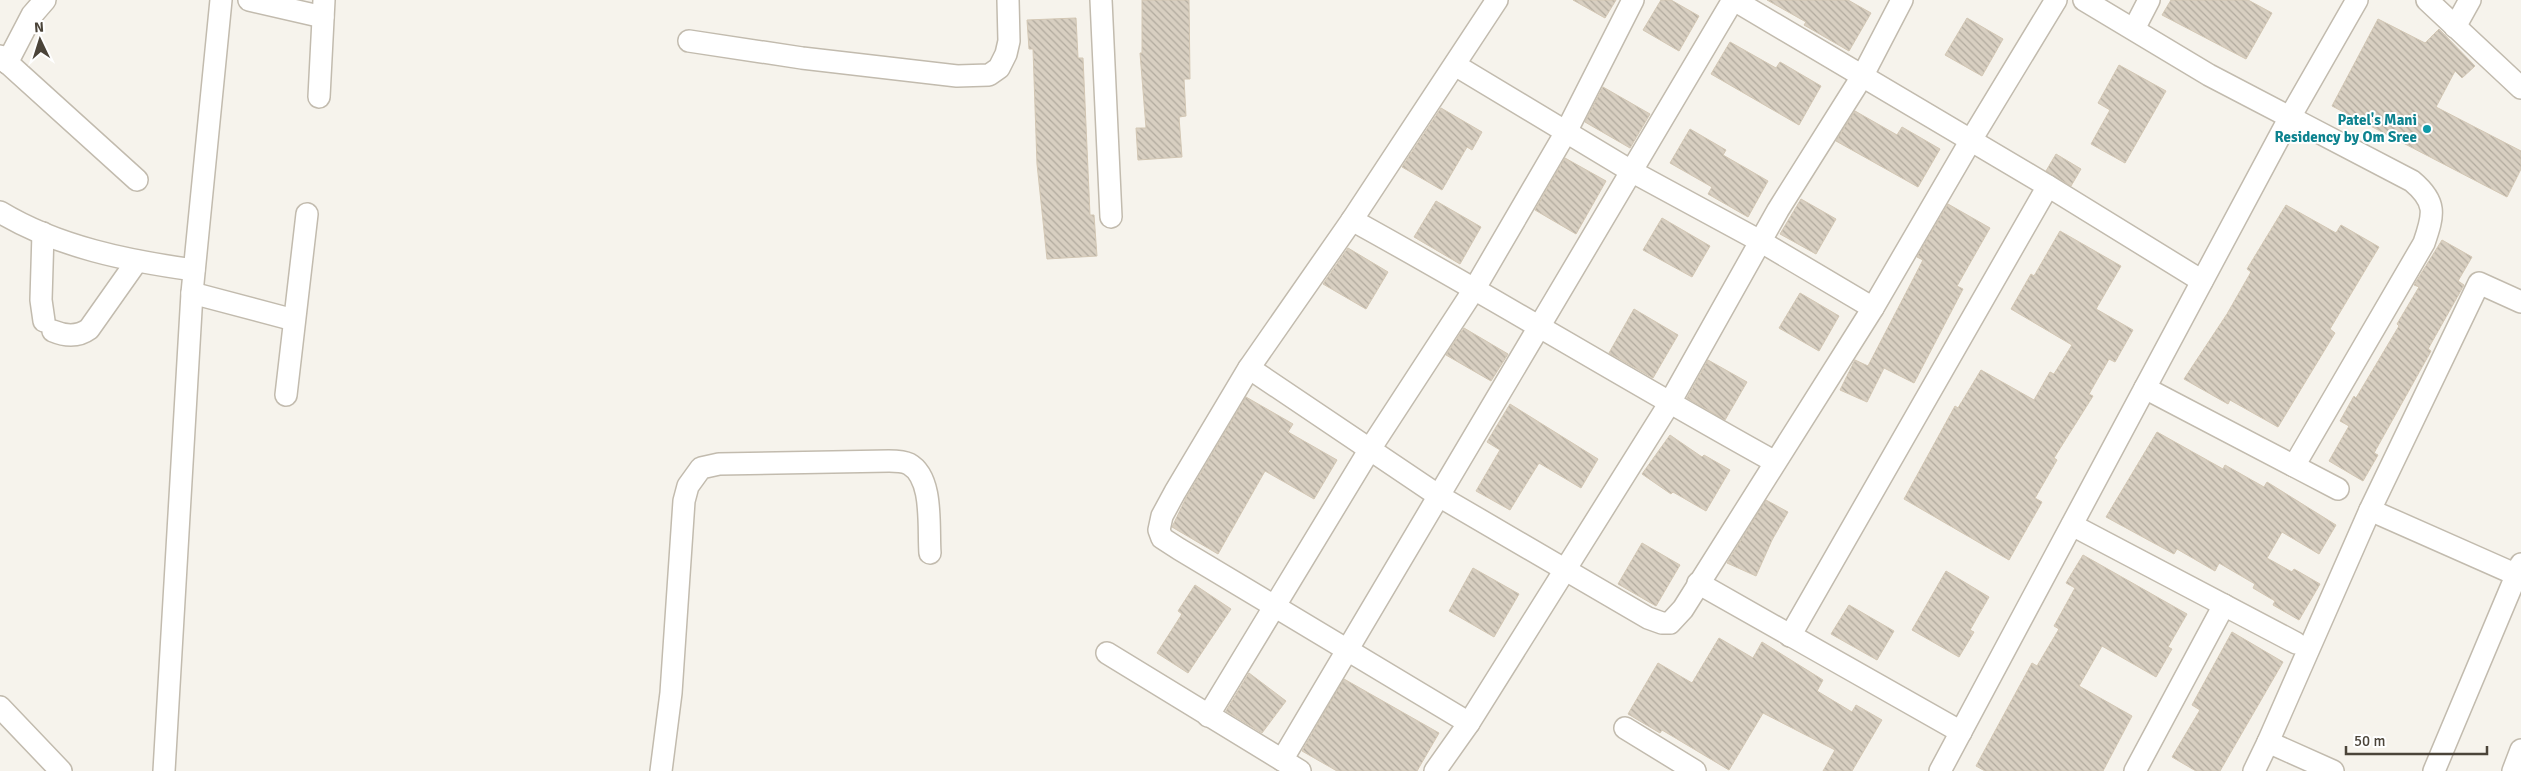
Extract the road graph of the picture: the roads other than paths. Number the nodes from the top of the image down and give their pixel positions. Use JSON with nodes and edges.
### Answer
{"nodes":[{"id":1,"x":45,"y":0,"type":"edge"},
{"id":2,"x":221,"y":0,"type":"edge"},
{"id":3,"x":249,"y":0,"type":"edge"},
{"id":4,"x":1008,"y":0,"type":"edge"},
{"id":5,"x":1101,"y":0,"type":"edge"},
{"id":6,"x":1497,"y":0,"type":"edge"},
{"id":7,"x":1633,"y":0,"type":"edge"},
{"id":8,"x":1733,"y":0,"type":"edge"},
{"id":9,"x":1902,"y":0,"type":"edge"},
{"id":10,"x":2056,"y":0,"type":"edge"},
{"id":11,"x":2084,"y":0,"type":"edge"},
{"id":12,"x":2150,"y":0,"type":"edge"},
{"id":13,"x":2357,"y":0,"type":"edge"},
{"id":14,"x":2427,"y":0,"type":"edge"},
{"id":15,"x":2470,"y":0,"type":"edge"},
{"id":16,"x":324,"y":9,"type":"edge"},
{"id":17,"x":2455,"y":27,"type":"junction"},
{"id":18,"x":2134,"y":29,"type":"junction"},
{"id":19,"x":689,"y":41,"type":"dead end"},
{"id":20,"x":4,"y":59,"type":"edge"},
{"id":21,"x":1455,"y":65,"type":"junction"},
{"id":22,"x":1862,"y":75,"type":"junction"},
{"id":23,"x":2521,"y":88,"type":"edge"},
{"id":24,"x":319,"y":97,"type":"dead end"},
{"id":25,"x":2290,"y":117,"type":"junction"},
{"id":26,"x":1566,"y":132,"type":"junction"},
{"id":27,"x":1971,"y":140,"type":"junction"},
{"id":28,"x":1631,"y":171,"type":"junction"},
{"id":29,"x":137,"y":180,"type":"dead end"},
{"id":30,"x":2048,"y":186,"type":"junction"},
{"id":31,"x":0,"y":212,"type":"edge"},
{"id":32,"x":307,"y":214,"type":"dead end"},
{"id":33,"x":1111,"y":217,"type":"dead end"},
{"id":34,"x":1352,"y":220,"type":"junction"},
{"id":35,"x":43,"y":233,"type":"junction"},
{"id":36,"x":1760,"y":241,"type":"junction"},
{"id":37,"x":137,"y":261,"type":"junction"},
{"id":38,"x":194,"y":270,"type":"junction"},
{"id":39,"x":2202,"y":282,"type":"junction"},
{"id":40,"x":1475,"y":288,"type":"junction"},
{"id":41,"x":192,"y":293,"type":"junction"},
{"id":42,"x":2521,"y":302,"type":"edge"},
{"id":43,"x":1874,"y":308,"type":"junction"},
{"id":44,"x":294,"y":320,"type":"junction"},
{"id":45,"x":1538,"y":327,"type":"junction"},
{"id":46,"x":1249,"y":368,"type":"junction"},
{"id":47,"x":2146,"y":388,"type":"junction"},
{"id":48,"x":286,"y":395,"type":"dead end"},
{"id":49,"x":1669,"y":404,"type":"junction"},
{"id":50,"x":1370,"y":450,"type":"junction"},
{"id":51,"x":1775,"y":462,"type":"junction"},
{"id":52,"x":2294,"y":466,"type":"junction"},
{"id":53,"x":2338,"y":489,"type":"dead end"},
{"id":54,"x":1439,"y":496,"type":"junction"},
{"id":55,"x":2370,"y":510,"type":"junction"},
{"id":56,"x":2072,"y":526,"type":"junction"},
{"id":57,"x":930,"y":553,"type":"dead end"},
{"id":58,"x":1565,"y":568,"type":"junction"},
{"id":59,"x":2519,"y":570,"type":"edge"},
{"id":60,"x":1698,"y":582,"type":"junction"},
{"id":61,"x":2224,"y":606,"type":"junction"},
{"id":62,"x":1273,"y":608,"type":"junction"},
{"id":63,"x":1790,"y":636,"type":"junction"},
{"id":64,"x":2296,"y":643,"type":"dead end"},
{"id":65,"x":1348,"y":649,"type":"junction"},
{"id":66,"x":1107,"y":653,"type":"dead end"},
{"id":67,"x":0,"y":707,"type":"edge"},
{"id":68,"x":1208,"y":716,"type":"junction"},
{"id":69,"x":1469,"y":723,"type":"junction"},
{"id":70,"x":1625,"y":728,"type":"dead end"},
{"id":71,"x":1961,"y":732,"type":"junction"},
{"id":72,"x":2268,"y":742,"type":"junction"},
{"id":73,"x":2521,"y":750,"type":"edge"},
{"id":74,"x":1282,"y":760,"type":"junction"},
{"id":75,"x":61,"y":771,"type":"edge"},
{"id":76,"x":164,"y":771,"type":"edge"},
{"id":77,"x":661,"y":771,"type":"edge"},
{"id":78,"x":1300,"y":771,"type":"edge"},
{"id":79,"x":1435,"y":771,"type":"edge"},
{"id":80,"x":1695,"y":771,"type":"edge"},
{"id":81,"x":1940,"y":771,"type":"edge"},
{"id":82,"x":2136,"y":771,"type":"edge"},
{"id":83,"x":2254,"y":771,"type":"edge"},
{"id":84,"x":2333,"y":771,"type":"edge"},
{"id":85,"x":2434,"y":771,"type":"edge"},
{"id":86,"x":2514,"y":771,"type":"edge"}],
"edges":[{"from":1,"to":20,"type":"street"},
{"from":2,"to":38,"type":"street"},
{"from":3,"to":16,"type":"street"},
{"from":4,"to":19,"type":"street"},
{"from":5,"to":33,"type":"street"},
{"from":6,"to":21,"type":"street"},
{"from":7,"to":26,"type":"street"},
{"from":8,"to":22,"type":"street"},
{"from":8,"to":28,"type":"street"},
{"from":9,"to":22,"type":"street"},
{"from":10,"to":27,"type":"street"},
{"from":11,"to":18,"type":"street"},
{"from":12,"to":18,"type":"street"},
{"from":13,"to":25,"type":"street"},
{"from":14,"to":17,"type":"street"},
{"from":15,"to":17,"type":"street"},
{"from":16,"to":24,"type":"street"},
{"from":17,"to":23,"type":"street"},
{"from":18,"to":25,"type":"street"},
{"from":20,"to":29,"type":"street"},
{"from":21,"to":26,"type":"street"},
{"from":21,"to":34,"type":"street"},
{"from":22,"to":27,"type":"street"},
{"from":22,"to":36,"type":"street"},
{"from":25,"to":39,"type":"street"},
{"from":25,"to":52,"type":"street"},
{"from":26,"to":28,"type":"street"},
{"from":26,"to":40,"type":"street"},
{"from":27,"to":30,"type":"street"},
{"from":27,"to":43,"type":"street"},
{"from":28,"to":36,"type":"street"},
{"from":28,"to":45,"type":"street"},
{"from":30,"to":39,"type":"street"},
{"from":30,"to":63,"type":"street"},
{"from":31,"to":35,"type":"street"},
{"from":32,"to":44,"type":"street"},
{"from":34,"to":40,"type":"street"},
{"from":34,"to":46,"type":"street"},
{"from":35,"to":37,"type":"street"},
{"from":35,"to":37,"type":"street"},
{"from":36,"to":43,"type":"street"},
{"from":36,"to":49,"type":"street"},
{"from":37,"to":38,"type":"street"},
{"from":38,"to":41,"type":"street"},
{"from":39,"to":47,"type":"street"},
{"from":40,"to":45,"type":"street"},
{"from":40,"to":50,"type":"street"},
{"from":41,"to":44,"type":"street"},
{"from":41,"to":76,"type":"street"},
{"from":42,"to":55,"type":"street"},
{"from":43,"to":51,"type":"street"},
{"from":44,"to":48,"type":"street"},
{"from":45,"to":49,"type":"street"},
{"from":45,"to":54,"type":"street"},
{"from":46,"to":50,"type":"street"},
{"from":46,"to":62,"type":"street"},
{"from":47,"to":52,"type":"street"},
{"from":47,"to":56,"type":"street"},
{"from":49,"to":51,"type":"street"},
{"from":49,"to":58,"type":"street"},
{"from":50,"to":54,"type":"street"},
{"from":50,"to":62,"type":"street"},
{"from":51,"to":60,"type":"street"},
{"from":52,"to":53,"type":"street"},
{"from":54,"to":58,"type":"street"},
{"from":54,"to":65,"type":"street"},
{"from":55,"to":59,"type":"street"},
{"from":55,"to":72,"type":"street"},
{"from":56,"to":61,"type":"street"},
{"from":56,"to":71,"type":"street"},
{"from":57,"to":77,"type":"street"},
{"from":58,"to":60,"type":"street"},
{"from":58,"to":69,"type":"street"},
{"from":59,"to":85,"type":"street"},
{"from":60,"to":63,"type":"street"},
{"from":61,"to":64,"type":"street"},
{"from":61,"to":82,"type":"street"},
{"from":62,"to":65,"type":"street"},
{"from":62,"to":68,"type":"street"},
{"from":63,"to":71,"type":"street"},
{"from":65,"to":69,"type":"street"},
{"from":65,"to":74,"type":"street"},
{"from":66,"to":68,"type":"street"},
{"from":67,"to":75,"type":"street"},
{"from":68,"to":74,"type":"street"},
{"from":69,"to":79,"type":"street"},
{"from":70,"to":80,"type":"street"},
{"from":71,"to":81,"type":"street"},
{"from":72,"to":83,"type":"street"},
{"from":72,"to":84,"type":"street"},
{"from":73,"to":86,"type":"street"},
{"from":74,"to":78,"type":"street"}]}
